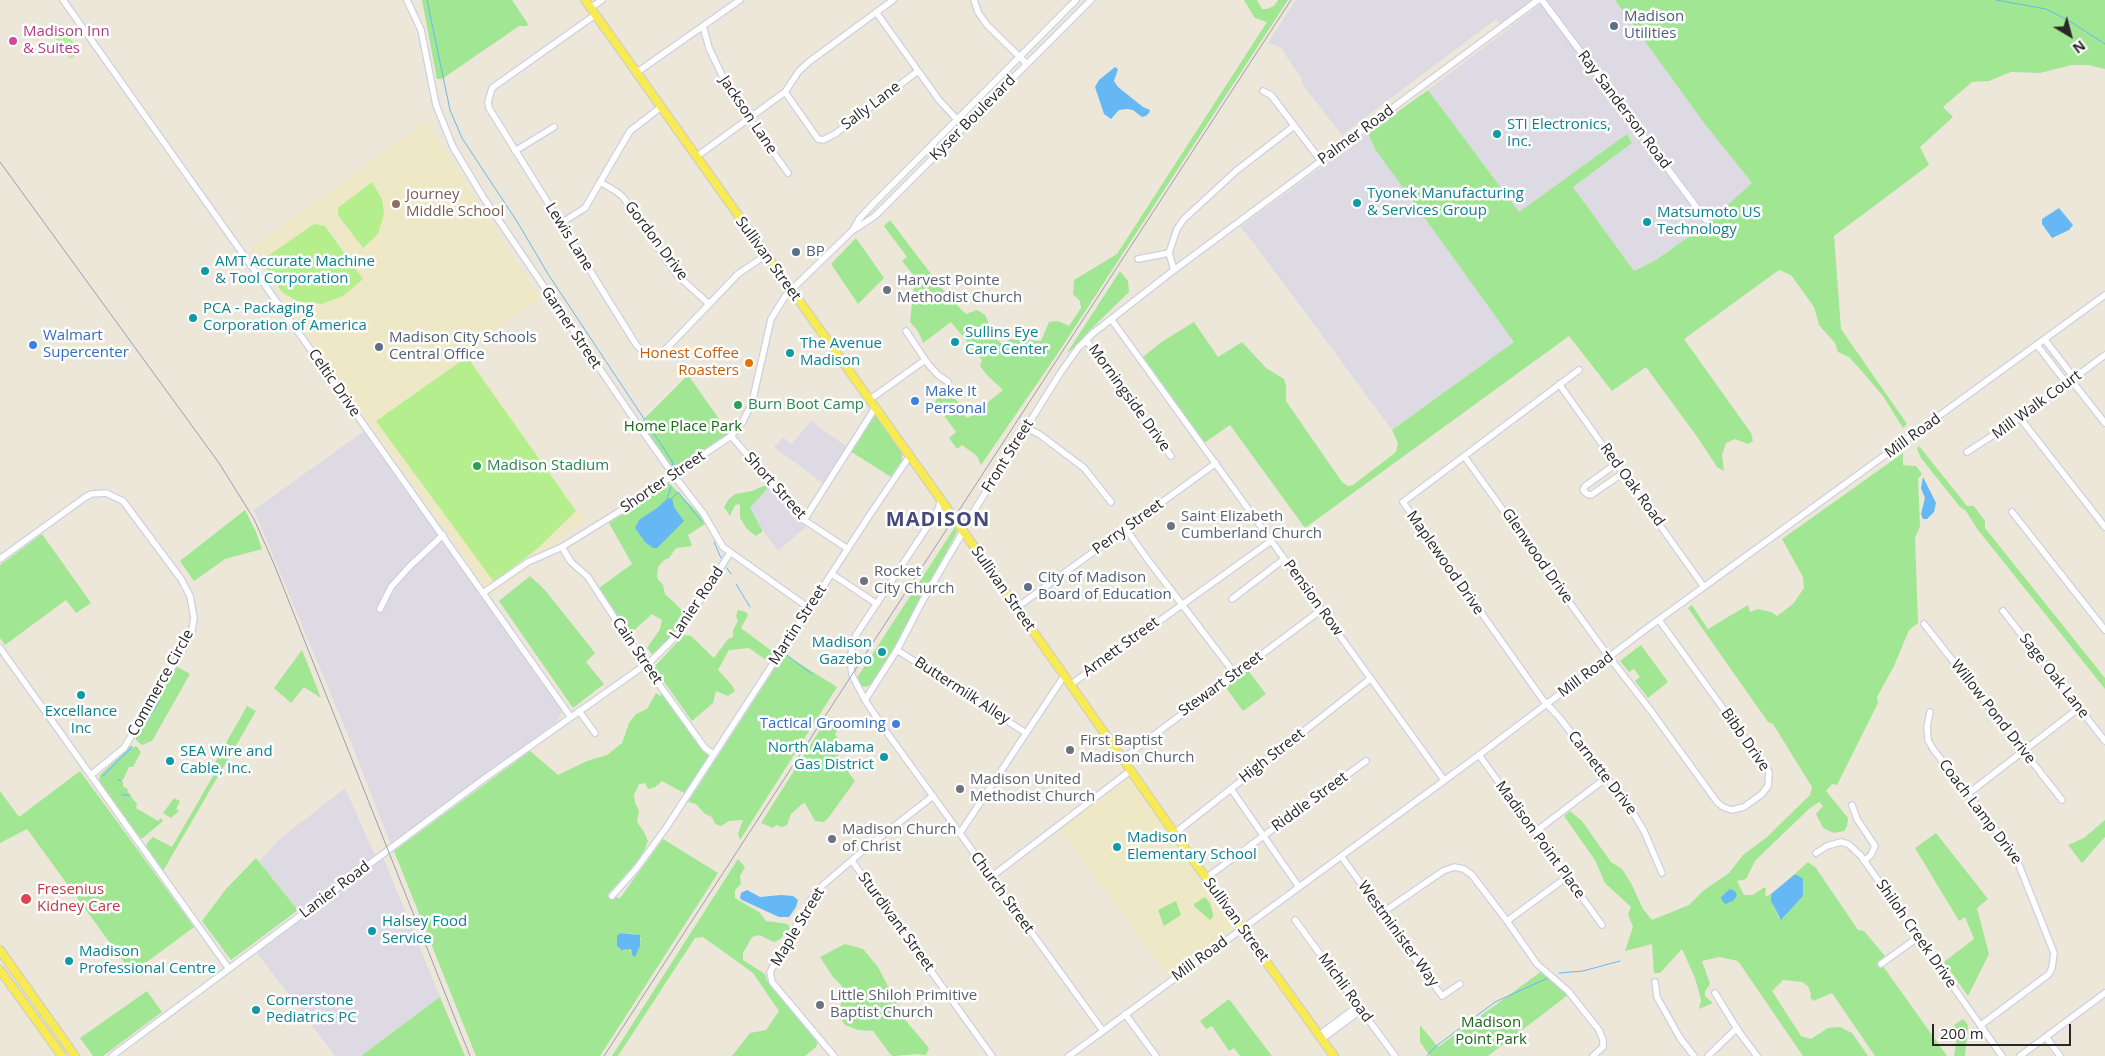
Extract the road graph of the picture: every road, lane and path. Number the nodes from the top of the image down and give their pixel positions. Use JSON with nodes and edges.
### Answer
{"nodes":[{"id":1,"x":64,"y":0,"type":"edge"},
{"id":2,"x":407,"y":0,"type":"edge"},
{"id":3,"x":584,"y":0,"type":"edge"},
{"id":4,"x":602,"y":0,"type":"edge"},
{"id":5,"x":740,"y":0,"type":"edge"},
{"id":6,"x":893,"y":0,"type":"edge"},
{"id":7,"x":974,"y":0,"type":"edge"},
{"id":8,"x":1076,"y":0,"type":"edge"},
{"id":9,"x":1091,"y":0,"type":"edge"},
{"id":10,"x":1538,"y":0,"type":"edge"},
{"id":11,"x":1542,"y":0,"type":"edge"},
{"id":12,"x":593,"y":12,"type":"junction"},
{"id":13,"x":876,"y":12,"type":"junction"},
{"id":14,"x":703,"y":26,"type":"junction"},
{"id":15,"x":1019,"y":57,"type":"junction"},
{"id":16,"x":1027,"y":64,"type":"junction"},
{"id":17,"x":918,"y":71,"type":"junction"},
{"id":18,"x":636,"y":73,"type":"junction"},
{"id":19,"x":994,"y":82,"type":"junction"},
{"id":20,"x":1002,"y":89,"type":"junction"},
{"id":21,"x":1263,"y":91,"type":"dead end"},
{"id":22,"x":785,"y":92,"type":"junction"},
{"id":23,"x":661,"y":107,"type":"junction"},
{"id":24,"x":750,"y":118,"type":"junction"},
{"id":25,"x":956,"y":119,"type":"junction"},
{"id":26,"x":1294,"y":126,"type":"junction"},
{"id":27,"x":554,"y":127,"type":"dead end"},
{"id":28,"x":964,"y":127,"type":"junction"},
{"id":29,"x":515,"y":151,"type":"junction"},
{"id":30,"x":696,"y":157,"type":"junction"},
{"id":31,"x":1321,"y":161,"type":"junction"},
{"id":32,"x":788,"y":173,"type":"dead end"},
{"id":33,"x":600,"y":182,"type":"junction"},
{"id":34,"x":878,"y":198,"type":"junction"},
{"id":35,"x":886,"y":206,"type":"junction"},
{"id":36,"x":1706,"y":220,"type":"dead end"},
{"id":37,"x":561,"y":223,"type":"junction"},
{"id":38,"x":852,"y":231,"type":"junction"},
{"id":39,"x":1170,"y":252,"type":"junction"},
{"id":40,"x":766,"y":255,"type":"junction"},
{"id":41,"x":1138,"y":259,"type":"dead end"},
{"id":42,"x":1174,"y":270,"type":"junction"},
{"id":43,"x":791,"y":290,"type":"junction"},
{"id":44,"x":2105,"y":295,"type":"edge"},
{"id":45,"x":709,"y":304,"type":"junction"},
{"id":46,"x":1112,"y":319,"type":"junction"},
{"id":47,"x":906,"y":331,"type":"dead end"},
{"id":48,"x":1086,"y":340,"type":"junction"},
{"id":49,"x":2045,"y":340,"type":"junction"},
{"id":50,"x":2037,"y":345,"type":"junction"},
{"id":51,"x":2105,"y":356,"type":"edge"},
{"id":52,"x":925,"y":360,"type":"junction"},
{"id":53,"x":1578,"y":370,"type":"dead end"},
{"id":54,"x":2071,"y":380,"type":"junction"},
{"id":55,"x":948,"y":382,"type":"dead end"},
{"id":56,"x":1559,"y":384,"type":"junction"},
{"id":57,"x":869,"y":400,"type":"junction"},
{"id":58,"x":875,"y":408,"type":"junction"},
{"id":59,"x":2020,"y":418,"type":"junction"},
{"id":60,"x":2105,"y":423,"type":"edge"},
{"id":61,"x":1026,"y":428,"type":"junction"},
{"id":62,"x":731,"y":436,"type":"junction"},
{"id":63,"x":1967,"y":452,"type":"dead end"},
{"id":64,"x":1171,"y":456,"type":"dead end"},
{"id":65,"x":1464,"y":456,"type":"junction"},
{"id":66,"x":910,"y":457,"type":"junction"},
{"id":67,"x":1216,"y":463,"type":"junction"},
{"id":68,"x":1616,"y":464,"type":"junction"},
{"id":69,"x":1623,"y":473,"type":"junction"},
{"id":70,"x":674,"y":476,"type":"junction"},
{"id":71,"x":940,"y":500,"type":"junction"},
{"id":72,"x":1111,"y":502,"type":"dead end"},
{"id":73,"x":2012,"y":512,"type":"dead end"},
{"id":74,"x":950,"y":514,"type":"junction"},
{"id":75,"x":933,"y":518,"type":"junction"},
{"id":76,"x":804,"y":520,"type":"junction"},
{"id":77,"x":2105,"y":526,"type":"edge"},
{"id":78,"x":1126,"y":528,"type":"junction"},
{"id":79,"x":962,"y":530,"type":"junction"},
{"id":80,"x":443,"y":535,"type":"junction"},
{"id":81,"x":1272,"y":541,"type":"junction"},
{"id":82,"x":562,"y":547,"type":"junction"},
{"id":83,"x":848,"y":548,"type":"junction"},
{"id":84,"x":730,"y":553,"type":"junction"},
{"id":85,"x":0,"y":559,"type":"edge"},
{"id":86,"x":1284,"y":559,"type":"junction"},
{"id":87,"x":832,"y":574,"type":"junction"},
{"id":88,"x":1704,"y":587,"type":"junction"},
{"id":89,"x":483,"y":593,"type":"junction"},
{"id":90,"x":1232,"y":599,"type":"dead end"},
{"id":91,"x":877,"y":604,"type":"junction"},
{"id":92,"x":1182,"y":604,"type":"junction"},
{"id":93,"x":809,"y":608,"type":"junction"},
{"id":94,"x":1016,"y":608,"type":"junction"},
{"id":95,"x":380,"y":610,"type":"dead end"},
{"id":96,"x":1321,"y":610,"type":"junction"},
{"id":97,"x":2002,"y":611,"type":"dead end"},
{"id":98,"x":1659,"y":620,"type":"junction"},
{"id":99,"x":1924,"y":624,"type":"dead end"},
{"id":100,"x":2105,"y":630,"type":"edge"},
{"id":101,"x":0,"y":648,"type":"edge"},
{"id":102,"x":897,"y":650,"type":"junction"},
{"id":103,"x":1609,"y":657,"type":"junction"},
{"id":104,"x":646,"y":665,"type":"junction"},
{"id":105,"x":1234,"y":674,"type":"junction"},
{"id":106,"x":1064,"y":676,"type":"junction"},
{"id":107,"x":1370,"y":679,"type":"junction"},
{"id":108,"x":1070,"y":685,"type":"junction"},
{"id":109,"x":865,"y":700,"type":"junction"},
{"id":110,"x":1547,"y":704,"type":"junction"},
{"id":111,"x":2079,"y":708,"type":"junction"},
{"id":112,"x":579,"y":711,"type":"junction"},
{"id":113,"x":1930,"y":712,"type":"dead end"},
{"id":114,"x":570,"y":716,"type":"junction"},
{"id":115,"x":595,"y":732,"type":"dead end"},
{"id":116,"x":1026,"y":733,"type":"junction"},
{"id":117,"x":2105,"y":742,"type":"edge"},
{"id":118,"x":2023,"y":750,"type":"junction"},
{"id":119,"x":713,"y":754,"type":"junction"},
{"id":120,"x":1479,"y":755,"type":"junction"},
{"id":121,"x":1122,"y":759,"type":"junction"},
{"id":122,"x":1366,"y":761,"type":"dead end"},
{"id":123,"x":1130,"y":771,"type":"junction"},
{"id":124,"x":91,"y":775,"type":"junction"},
{"id":125,"x":1606,"y":778,"type":"junction"},
{"id":126,"x":1444,"y":780,"type":"junction"},
{"id":127,"x":1231,"y":789,"type":"junction"},
{"id":128,"x":1969,"y":794,"type":"junction"},
{"id":129,"x":933,"y":796,"type":"junction"},
{"id":130,"x":2062,"y":800,"type":"dead end"},
{"id":131,"x":1852,"y":805,"type":"dead end"},
{"id":132,"x":1535,"y":832,"type":"junction"},
{"id":133,"x":960,"y":833,"type":"junction"},
{"id":134,"x":1175,"y":833,"type":"junction"},
{"id":135,"x":1264,"y":836,"type":"junction"},
{"id":136,"x":1816,"y":853,"type":"dead end"},
{"id":137,"x":1341,"y":856,"type":"junction"},
{"id":138,"x":852,"y":861,"type":"junction"},
{"id":139,"x":1864,"y":861,"type":"junction"},
{"id":140,"x":1662,"y":873,"type":"dead end"},
{"id":141,"x":991,"y":877,"type":"junction"},
{"id":142,"x":1567,"y":877,"type":"junction"},
{"id":143,"x":1206,"y":878,"type":"junction"},
{"id":144,"x":1299,"y":887,"type":"junction"},
{"id":145,"x":612,"y":896,"type":"dead end"},
{"id":146,"x":1382,"y":913,"type":"junction"},
{"id":147,"x":1296,"y":920,"type":"dead end"},
{"id":148,"x":1507,"y":921,"type":"junction"},
{"id":149,"x":1602,"y":925,"type":"dead end"},
{"id":150,"x":1242,"y":928,"type":"junction"},
{"id":151,"x":1918,"y":938,"type":"junction"},
{"id":152,"x":0,"y":950,"type":"edge"},
{"id":153,"x":1881,"y":964,"type":"dead end"},
{"id":154,"x":229,"y":968,"type":"junction"},
{"id":155,"x":0,"y":970,"type":"edge"},
{"id":156,"x":1655,"y":982,"type":"dead end"},
{"id":157,"x":1460,"y":984,"type":"dead end"},
{"id":158,"x":1715,"y":993,"type":"dead end"},
{"id":159,"x":2105,"y":993,"type":"edge"},
{"id":160,"x":1359,"y":1008,"type":"junction"},
{"id":161,"x":1124,"y":1014,"type":"junction"},
{"id":162,"x":1980,"y":1025,"type":"junction"},
{"id":163,"x":1737,"y":1028,"type":"junction"},
{"id":164,"x":1103,"y":1030,"type":"junction"},
{"id":165,"x":1321,"y":1037,"type":"junction"},
{"id":166,"x":2046,"y":1037,"type":"junction"},
{"id":167,"x":62,"y":1056,"type":"edge"},
{"id":168,"x":75,"y":1056,"type":"edge"},
{"id":169,"x":112,"y":1056,"type":"edge"},
{"id":170,"x":834,"y":1056,"type":"edge"},
{"id":171,"x":992,"y":1056,"type":"edge"},
{"id":172,"x":1069,"y":1056,"type":"edge"},
{"id":173,"x":1156,"y":1056,"type":"edge"},
{"id":174,"x":1334,"y":1056,"type":"edge"},
{"id":175,"x":1395,"y":1056,"type":"edge"},
{"id":176,"x":1593,"y":1056,"type":"edge"},
{"id":177,"x":1694,"y":1056,"type":"edge"},
{"id":178,"x":1708,"y":1056,"type":"edge"},
{"id":179,"x":1757,"y":1056,"type":"edge"},
{"id":180,"x":2002,"y":1056,"type":"edge"},
{"id":181,"x":2020,"y":1056,"type":"edge"},
{"id":182,"x":2060,"y":1056,"type":"edge"}],
"edges":[{"from":1,"to":80,"type":"street","name":"Celtic Drive"},
{"from":2,"to":70,"type":"street","name":"Garner Street"},
{"from":3,"to":12,"type":"main road","name":"Sullivan Street"},
{"from":4,"to":12,"type":"street","name":"Lewis Lane"},
{"from":5,"to":14,"type":"street"},
{"from":6,"to":13,"type":"street"},
{"from":7,"to":15,"type":"street"},
{"from":8,"to":15,"type":"street","name":"Kyser Boulevard"},
{"from":9,"to":16,"type":"street","name":"Kyser Boulevard"},
{"from":10,"to":31,"type":"street","name":"Palmer Road"},
{"from":11,"to":36,"type":"street","name":"Ray Sanderson Road"},
{"from":12,"to":18,"type":"main road","name":"Sullivan Street"},
{"from":12,"to":29,"type":"street","name":"Lewis Lane"},
{"from":13,"to":17,"type":"street"},
{"from":13,"to":22,"type":"street"},
{"from":14,"to":18,"type":"street"},
{"from":14,"to":24,"type":"street","name":"Jackson Lane"},
{"from":15,"to":16,"type":"street"},
{"from":15,"to":19,"type":"street","name":"Kyser Boulevard"},
{"from":16,"to":20,"type":"street","name":"Kyser Boulevard"},
{"from":17,"to":22,"type":"street","name":"Sally Lane"},
{"from":17,"to":25,"type":"street"},
{"from":18,"to":23,"type":"main road","name":"Sullivan Street"},
{"from":19,"to":20,"type":"street"},
{"from":19,"to":25,"type":"street","name":"Kyser Boulevard"},
{"from":20,"to":28,"type":"street","name":"Kyser Boulevard"},
{"from":21,"to":26,"type":"street"},
{"from":22,"to":24,"type":"street"},
{"from":23,"to":30,"type":"main road","name":"Sullivan Street"},
{"from":23,"to":33,"type":"street"},
{"from":24,"to":30,"type":"street"},
{"from":24,"to":32,"type":"street","name":"Jackson Lane"},
{"from":25,"to":28,"type":"street"},
{"from":25,"to":34,"type":"street","name":"Kyser Boulevard"},
{"from":26,"to":31,"type":"street"},
{"from":26,"to":39,"type":"street"},
{"from":27,"to":29,"type":"street"},
{"from":28,"to":35,"type":"street","name":"Kyser Boulevard"},
{"from":29,"to":37,"type":"street","name":"Lewis Lane"},
{"from":30,"to":40,"type":"main road","name":"Sullivan Street"},
{"from":31,"to":42,"type":"street","name":"Palmer Road"},
{"from":33,"to":37,"type":"street"},
{"from":33,"to":45,"type":"street","name":"Gordon Drive"},
{"from":34,"to":35,"type":"street"},
{"from":34,"to":38,"type":"street","name":"Kyser Boulevard"},
{"from":35,"to":38,"type":"street","name":"Kyser Boulevard"},
{"from":37,"to":45,"type":"street","name":"Lewis Lane"},
{"from":38,"to":43,"type":"street","name":"Kyser Boulevard"},
{"from":39,"to":41,"type":"street"},
{"from":39,"to":42,"type":"street"},
{"from":40,"to":43,"type":"main road","name":"Sullivan Street"},
{"from":40,"to":45,"type":"street","name":"Lewis Lane"},
{"from":42,"to":46,"type":"street","name":"Front Street"},
{"from":43,"to":57,"type":"main road","name":"Sullivan Street"},
{"from":43,"to":62,"type":"street","name":"Shorter Street"},
{"from":44,"to":49,"type":"street","name":"Mill Road"},
{"from":46,"to":48,"type":"street","name":"Front Street"},
{"from":46,"to":67,"type":"street","name":"Pension Row"},
{"from":47,"to":52,"type":"street"},
{"from":48,"to":61,"type":"street","name":"Front Street"},
{"from":48,"to":64,"type":"street","name":"Morningside Drive"},
{"from":49,"to":50,"type":"street","name":"Mill Road"},
{"from":49,"to":54,"type":"street"},
{"from":50,"to":54,"type":"street"},
{"from":50,"to":88,"type":"street","name":"Mill Road"},
{"from":51,"to":54,"type":"street","name":"Mill Walk Court"},
{"from":52,"to":55,"type":"street"},
{"from":52,"to":57,"type":"street"},
{"from":53,"to":56,"type":"street","name":"Maplewood Drive"},
{"from":54,"to":59,"type":"street","name":"Mill Walk Court"},
{"from":54,"to":60,"type":"street"},
{"from":56,"to":65,"type":"street","name":"Maplewood Drive"},
{"from":56,"to":68,"type":"street","name":"Red Oak Road"},
{"from":57,"to":58,"type":"main road","name":"Sullivan Street"},
{"from":58,"to":66,"type":"main road","name":"Sullivan Street"},
{"from":58,"to":76,"type":"street"},
{"from":59,"to":63,"type":"street","name":"Mill Walk Court"},
{"from":59,"to":77,"type":"street"},
{"from":61,"to":72,"type":"street"},
{"from":61,"to":79,"type":"street","name":"Front Street"},
{"from":62,"to":70,"type":"street","name":"Shorter Street"},
{"from":62,"to":76,"type":"street","name":"Short Street"},
{"from":65,"to":103,"type":"street","name":"Glenwood Drive"},
{"from":65,"to":110,"type":"street","name":"Maplewood Drive"},
{"from":66,"to":71,"type":"main road","name":"Sullivan Street"},
{"from":66,"to":83,"type":"street","name":"Martin Street"},
{"from":67,"to":78,"type":"street","name":"Perry Street"},
{"from":67,"to":81,"type":"street","name":"Pension Row"},
{"from":68,"to":69,"type":"street","name":"Red Oak Road"},
{"from":68,"to":69,"type":"street"},
{"from":69,"to":88,"type":"street","name":"Red Oak Road"},
{"from":70,"to":82,"type":"street","name":"Shorter Street"},
{"from":70,"to":84,"type":"street","name":"Garner Street"},
{"from":71,"to":74,"type":"main road","name":"Sullivan Street"},
{"from":71,"to":75,"type":"street","name":"Church Street"},
{"from":73,"to":100,"type":"street"},
{"from":74,"to":75,"type":"street"},
{"from":74,"to":79,"type":"main road","name":"Sullivan Street"},
{"from":75,"to":91,"type":"street","name":"Church Street"},
{"from":76,"to":83,"type":"street","name":"Short Street"},
{"from":78,"to":92,"type":"street"},
{"from":78,"to":94,"type":"street","name":"Perry Street"},
{"from":79,"to":94,"type":"main road","name":"Sullivan Street"},
{"from":79,"to":102,"type":"street","name":"Front Street"},
{"from":80,"to":89,"type":"street","name":"Celtic Drive"},
{"from":80,"to":95,"type":"street"},
{"from":81,"to":86,"type":"street","name":"Pension Row"},
{"from":81,"to":92,"type":"street","name":"Arnett Street"},
{"from":82,"to":89,"type":"street","name":"Shorter Street"},
{"from":82,"to":104,"type":"street","name":"Cain Street"},
{"from":83,"to":87,"type":"street","name":"Martin Street"},
{"from":84,"to":93,"type":"street","name":"Garner Street"},
{"from":84,"to":104,"type":"street","name":"Lanier Road"},
{"from":85,"to":124,"type":"street","name":"Commerce Circle"},
{"from":86,"to":90,"type":"street"},
{"from":86,"to":96,"type":"street","name":"Pension Row"},
{"from":87,"to":91,"type":"street"},
{"from":87,"to":93,"type":"street","name":"Martin Street"},
{"from":88,"to":98,"type":"street","name":"Mill Road"},
{"from":89,"to":114,"type":"street","name":"Celtic Drive"},
{"from":91,"to":109,"type":"street","name":"Church Street"},
{"from":92,"to":105,"type":"street"},
{"from":92,"to":108,"type":"street","name":"Arnett Street"},
{"from":93,"to":119,"type":"street","name":"Martin Street"},
{"from":94,"to":106,"type":"main road","name":"Sullivan Street"},
{"from":96,"to":105,"type":"street","name":"Stewart Street"},
{"from":96,"to":107,"type":"street","name":"Pension Row"},
{"from":97,"to":111,"type":"street","name":"Sage Oak Lane"},
{"from":98,"to":103,"type":"street","name":"Mill Road"},
{"from":98,"to":103,"type":"street","name":"Bibb Drive"},
{"from":99,"to":118,"type":"street","name":"Willow Pond Drive"},
{"from":101,"to":124,"type":"street"},
{"from":102,"to":109,"type":"street","name":"Front Street"},
{"from":102,"to":116,"type":"street","name":"Buttermilk Alley"},
{"from":103,"to":110,"type":"street","name":"Mill Road"},
{"from":104,"to":112,"type":"street","name":"Lanier Road"},
{"from":104,"to":119,"type":"street","name":"Cain Street"},
{"from":105,"to":121,"type":"street","name":"Stewart Street"},
{"from":106,"to":108,"type":"main road","name":"Sullivan Street"},
{"from":106,"to":116,"type":"street","name":"Arnett Street"},
{"from":107,"to":126,"type":"street","name":"Pension Row"},
{"from":107,"to":127,"type":"street","name":"High Street"},
{"from":108,"to":121,"type":"main road","name":"Sullivan Street"},
{"from":109,"to":129,"type":"street","name":"Church Street"},
{"from":110,"to":120,"type":"street","name":"Mill Road"},
{"from":110,"to":125,"type":"street","name":"Carnette Drive"},
{"from":111,"to":117,"type":"street","name":"Sage Oak Lane"},
{"from":111,"to":118,"type":"street"},
{"from":112,"to":114,"type":"street","name":"Lanier Road"},
{"from":112,"to":115,"type":"street"},
{"from":113,"to":128,"type":"street","name":"Coach Lamp Drive"},
{"from":114,"to":154,"type":"street","name":"Lanier Road"},
{"from":116,"to":133,"type":"street","name":"Arnett Street"},
{"from":118,"to":128,"type":"street"},
{"from":118,"to":130,"type":"street","name":"Willow Pond Drive"},
{"from":119,"to":145,"type":"street","name":"Martin Street"},
{"from":120,"to":126,"type":"street","name":"Mill Road"},
{"from":120,"to":132,"type":"street","name":"Madison Point Place"},
{"from":121,"to":123,"type":"main road","name":"Sullivan Street"},
{"from":122,"to":135,"type":"street","name":"Riddle Street"},
{"from":123,"to":134,"type":"main road","name":"Sullivan Street"},
{"from":123,"to":141,"type":"street"},
{"from":124,"to":154,"type":"street"},
{"from":125,"to":132,"type":"street"},
{"from":125,"to":140,"type":"street","name":"Carnette Drive"},
{"from":126,"to":137,"type":"street","name":"Mill Road"},
{"from":127,"to":134,"type":"street","name":"High Street"},
{"from":127,"to":135,"type":"street"},
{"from":128,"to":162,"type":"street","name":"Coach Lamp Drive"},
{"from":129,"to":133,"type":"street","name":"Church Street"},
{"from":129,"to":138,"type":"street","name":"Maple Street"},
{"from":131,"to":139,"type":"street"},
{"from":132,"to":142,"type":"street","name":"Madison Point Place"},
{"from":133,"to":141,"type":"street","name":"Church Street"},
{"from":134,"to":143,"type":"main road","name":"Sullivan Street"},
{"from":135,"to":143,"type":"street","name":"Riddle Street"},
{"from":135,"to":144,"type":"street"},
{"from":136,"to":139,"type":"street","name":"Shiloh Creek Drive"},
{"from":137,"to":144,"type":"street","name":"Mill Road"},
{"from":137,"to":146,"type":"street","name":"Westminister Way"},
{"from":138,"to":170,"type":"street","name":"Maple Street"},
{"from":138,"to":171,"type":"street","name":"Sturdivant Street"},
{"from":139,"to":151,"type":"street","name":"Shiloh Creek Drive"},
{"from":141,"to":164,"type":"street","name":"Church Street"},
{"from":142,"to":148,"type":"street"},
{"from":142,"to":149,"type":"street","name":"Madison Point Place"},
{"from":143,"to":150,"type":"main road","name":"Sullivan Street"},
{"from":144,"to":150,"type":"street","name":"Mill Road"},
{"from":146,"to":148,"type":"street"},
{"from":146,"to":157,"type":"street","name":"Westminister Way"},
{"from":147,"to":160,"type":"street","name":"Michli Road"},
{"from":148,"to":176,"type":"street"},
{"from":150,"to":161,"type":"street","name":"Mill Road"},
{"from":150,"to":165,"type":"main road","name":"Sullivan Street"},
{"from":151,"to":153,"type":"street"},
{"from":151,"to":162,"type":"street","name":"Shiloh Creek Drive"},
{"from":152,"to":168,"type":"main road"},
{"from":154,"to":169,"type":"street","name":"Lanier Road"},
{"from":155,"to":167,"type":"main road"},
{"from":156,"to":177,"type":"street"},
{"from":158,"to":163,"type":"street"},
{"from":159,"to":166,"type":"street"},
{"from":160,"to":165,"type":"street"},
{"from":160,"to":175,"type":"street","name":"Michli Road"},
{"from":161,"to":164,"type":"street","name":"Mill Road"},
{"from":161,"to":173,"type":"street"},
{"from":162,"to":180,"type":"street","name":"Shiloh Creek Drive"},
{"from":163,"to":178,"type":"street"},
{"from":163,"to":179,"type":"street"},
{"from":164,"to":172,"type":"street","name":"Mill Road"},
{"from":165,"to":174,"type":"main road","name":"Sullivan Street"},
{"from":166,"to":181,"type":"street"},
{"from":166,"to":182,"type":"street"}]}
